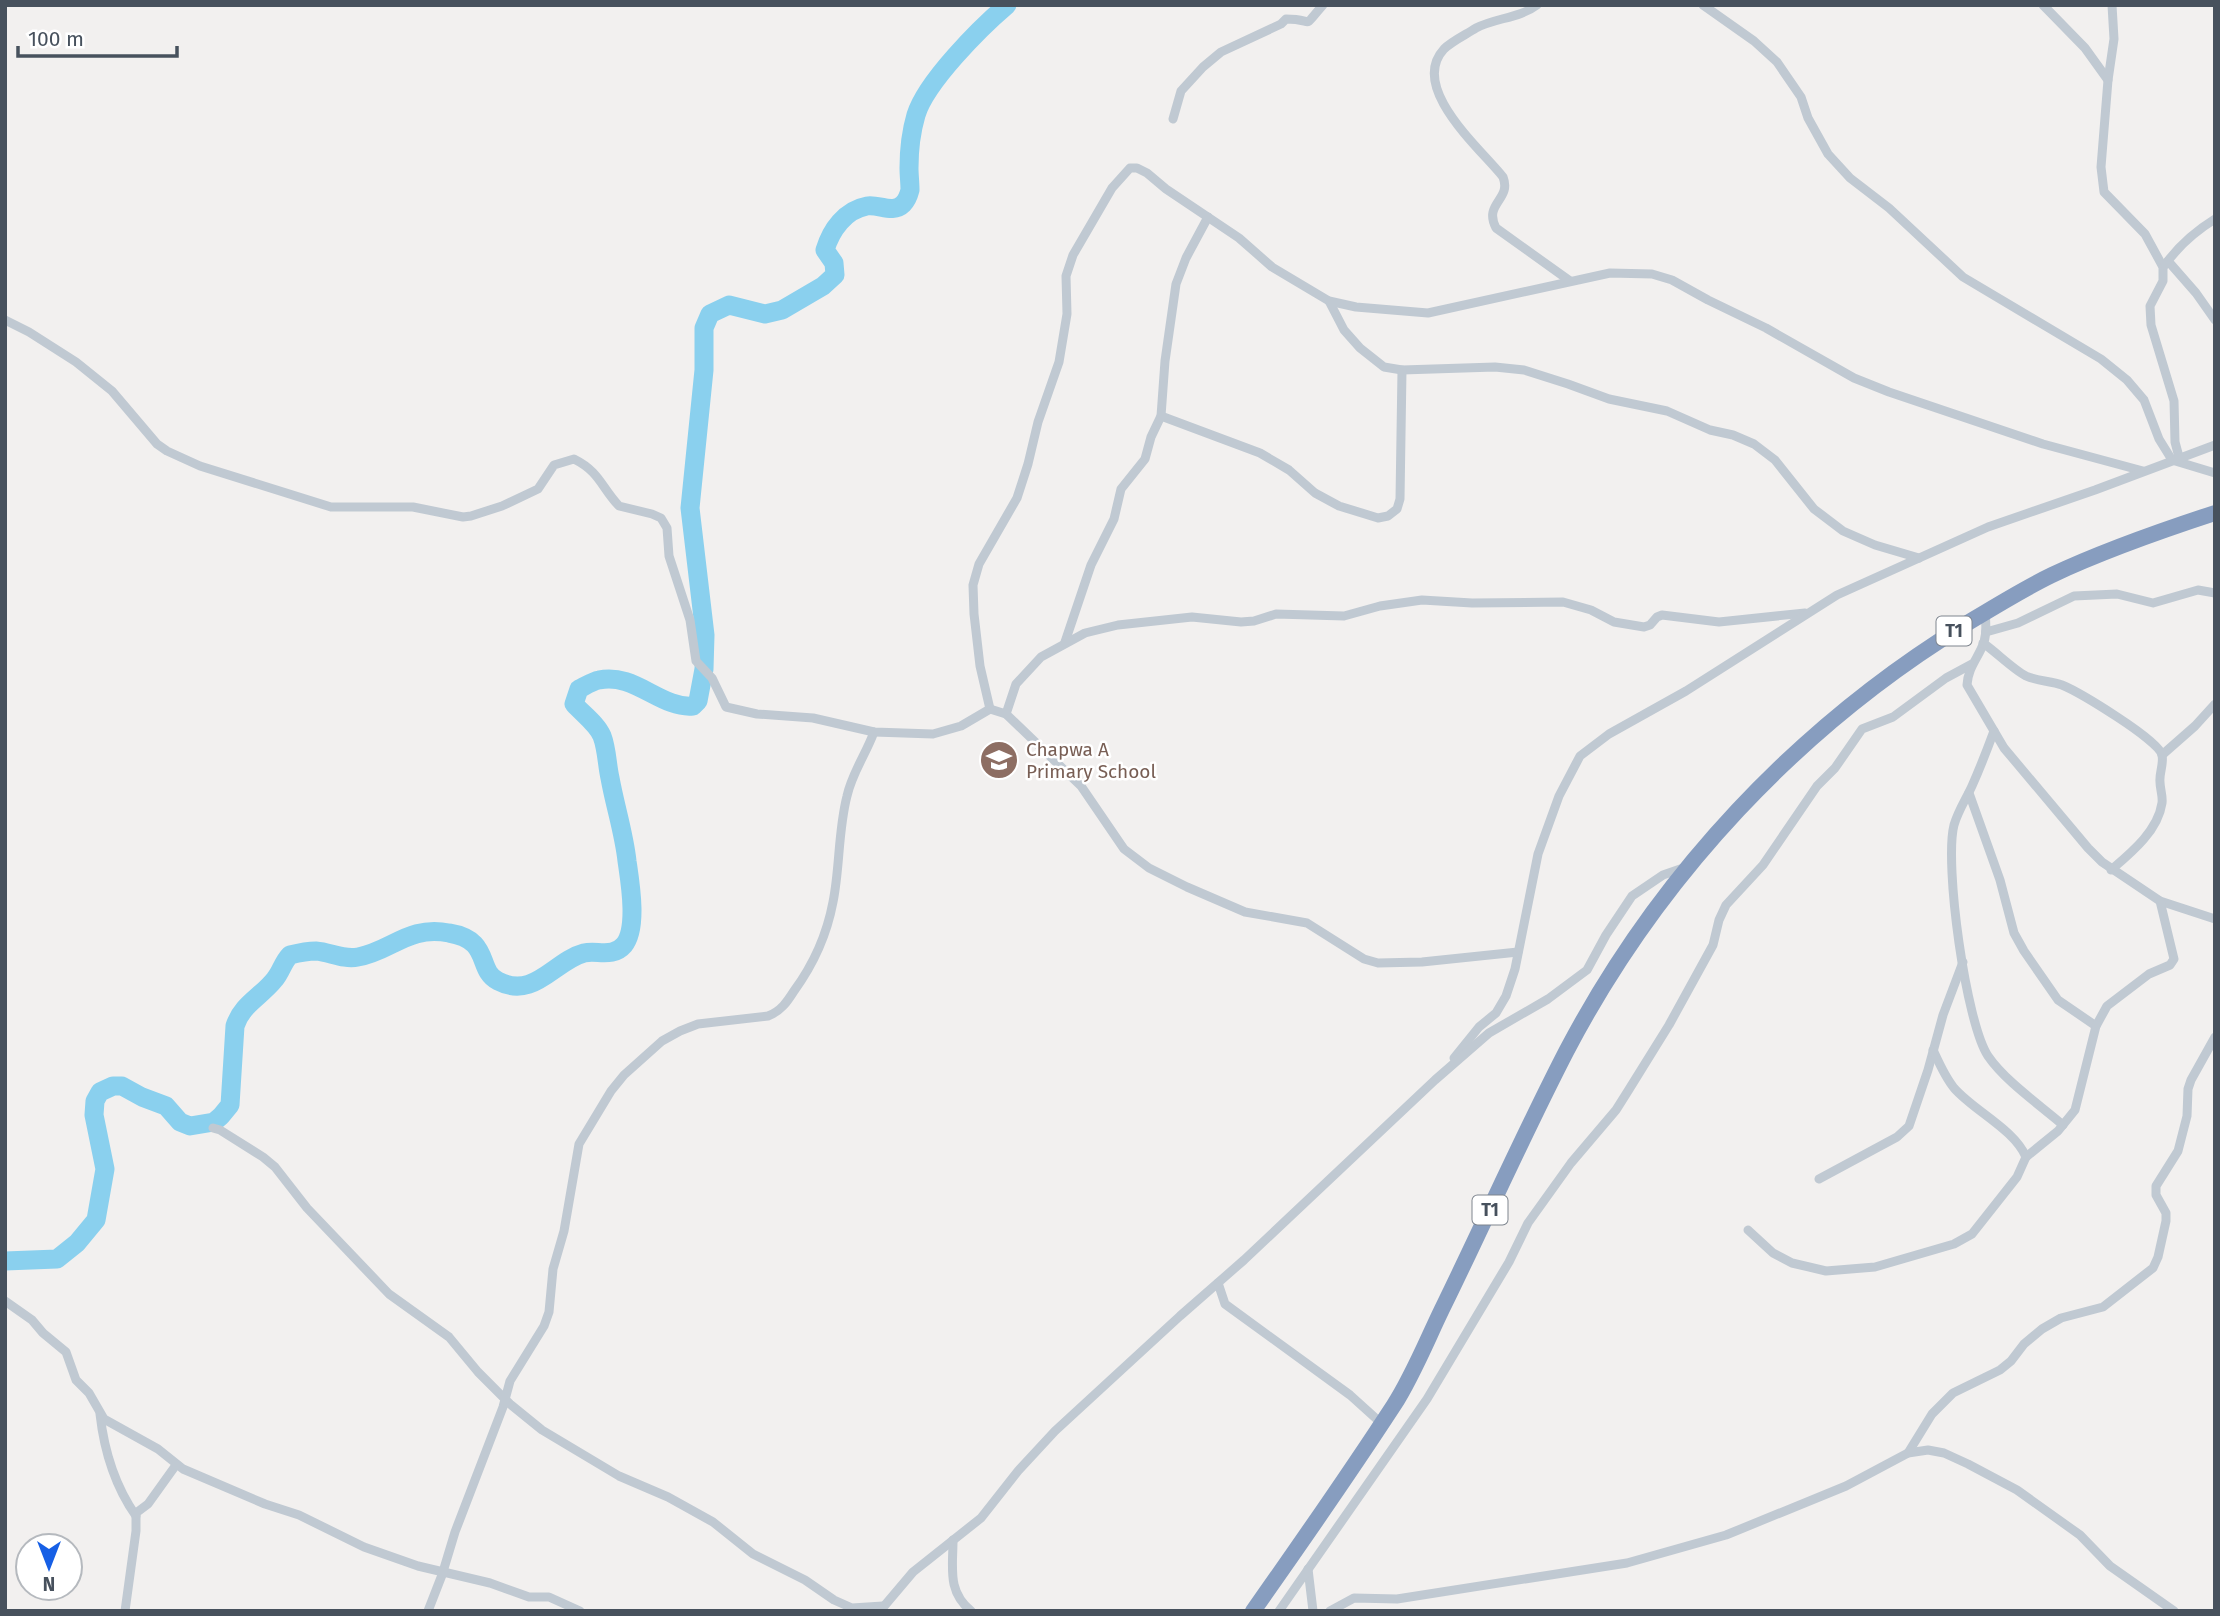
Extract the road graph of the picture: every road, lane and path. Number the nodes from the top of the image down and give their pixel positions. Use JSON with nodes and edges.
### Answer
{"nodes":[{"id":1,"x":1323,"y":5,"type":"edge"},
{"id":2,"x":1537,"y":5,"type":"edge"},
{"id":3,"x":1703,"y":5,"type":"edge"},
{"id":4,"x":1721,"y":5,"type":"edge"},
{"id":5,"x":2043,"y":5,"type":"edge"},
{"id":6,"x":2112,"y":5,"type":"edge"},
{"id":7,"x":1712,"y":12,"type":"junction"},
{"id":8,"x":2108,"y":80,"type":"junction"},
{"id":9,"x":1173,"y":119,"type":"dead end"},
{"id":10,"x":1208,"y":218,"type":"junction"},
{"id":11,"x":2215,"y":219,"type":"edge"},
{"id":12,"x":2166,"y":264,"type":"junction"},
{"id":13,"x":1570,"y":281,"type":"junction"},
{"id":14,"x":1329,"y":301,"type":"junction"},
{"id":15,"x":5,"y":320,"type":"edge"},
{"id":16,"x":2215,"y":320,"type":"edge"},
{"id":17,"x":1402,"y":370,"type":"junction"},
{"id":18,"x":1161,"y":416,"type":"junction"},
{"id":19,"x":2215,"y":445,"type":"edge"},
{"id":20,"x":2175,"y":458,"type":"junction"},
{"id":21,"x":2143,"y":471,"type":"junction"},
{"id":22,"x":2215,"y":473,"type":"edge"},
{"id":23,"x":2215,"y":513,"type":"edge"},
{"id":24,"x":1919,"y":558,"type":"junction"},
{"id":25,"x":2215,"y":593,"type":"edge"},
{"id":26,"x":1810,"y":612,"type":"junction"},
{"id":27,"x":1985,"y":612,"type":"junction"},
{"id":28,"x":1986,"y":632,"type":"junction"},
{"id":29,"x":1065,"y":642,"type":"junction"},
{"id":30,"x":1983,"y":643,"type":"junction"},
{"id":31,"x":1972,"y":664,"type":"junction"},
{"id":32,"x":2215,"y":704,"type":"edge"},
{"id":33,"x":990,"y":709,"type":"junction"},
{"id":34,"x":1006,"y":715,"type":"junction"},
{"id":35,"x":1994,"y":731,"type":"junction"},
{"id":36,"x":874,"y":732,"type":"junction"},
{"id":37,"x":2162,"y":755,"type":"junction"},
{"id":38,"x":1969,"y":793,"type":"junction"},
{"id":39,"x":1691,"y":865,"type":"junction"},
{"id":40,"x":2111,"y":870,"type":"junction"},
{"id":41,"x":2160,"y":901,"type":"junction"},
{"id":42,"x":2215,"y":919,"type":"edge"},
{"id":43,"x":1518,"y":952,"type":"junction"},
{"id":44,"x":1963,"y":960,"type":"junction"},
{"id":45,"x":2096,"y":1026,"type":"junction"},
{"id":46,"x":2215,"y":1037,"type":"edge"},
{"id":47,"x":1933,"y":1050,"type":"junction"},
{"id":48,"x":1440,"y":1075,"type":"junction"},
{"id":49,"x":2063,"y":1125,"type":"junction"},
{"id":50,"x":213,"y":1128,"type":"dead end"},
{"id":51,"x":2026,"y":1157,"type":"junction"},
{"id":52,"x":1819,"y":1180,"type":"dead end"},
{"id":53,"x":1748,"y":1230,"type":"dead end"},
{"id":54,"x":1217,"y":1283,"type":"junction"},
{"id":55,"x":5,"y":1301,"type":"edge"},
{"id":56,"x":505,"y":1398,"type":"junction"},
{"id":57,"x":100,"y":1413,"type":"junction"},
{"id":58,"x":1381,"y":1423,"type":"junction"},
{"id":59,"x":1908,"y":1453,"type":"junction"},
{"id":60,"x":176,"y":1465,"type":"junction"},
{"id":61,"x":136,"y":1516,"type":"junction"},
{"id":62,"x":953,"y":1540,"type":"junction"},
{"id":63,"x":1308,"y":1569,"type":"junction"},
{"id":64,"x":443,"y":1571,"type":"junction"},
{"id":65,"x":881,"y":1608,"type":"edge"},
{"id":66,"x":866,"y":1609,"type":"edge"},
{"id":67,"x":125,"y":1611,"type":"edge"},
{"id":68,"x":428,"y":1611,"type":"edge"},
{"id":69,"x":580,"y":1611,"type":"edge"},
{"id":70,"x":971,"y":1611,"type":"edge"},
{"id":71,"x":1253,"y":1611,"type":"edge"},
{"id":72,"x":1279,"y":1611,"type":"edge"},
{"id":73,"x":1313,"y":1611,"type":"edge"},
{"id":74,"x":1330,"y":1611,"type":"edge"},
{"id":75,"x":2174,"y":1611,"type":"edge"}],
"edges":[{"from":1,"to":9,"type":"street"},
{"from":2,"to":13,"type":"street"},
{"from":3,"to":7,"type":"street"},
{"from":4,"to":7,"type":"street"},
{"from":5,"to":8,"type":"street"},
{"from":6,"to":8,"type":"street"},
{"from":7,"to":20,"type":"street"},
{"from":8,"to":12,"type":"street"},
{"from":10,"to":14,"type":"street"},
{"from":10,"to":18,"type":"street"},
{"from":10,"to":33,"type":"street"},
{"from":11,"to":12,"type":"street"},
{"from":12,"to":16,"type":"street"},
{"from":12,"to":20,"type":"street"},
{"from":13,"to":14,"type":"street"},
{"from":13,"to":21,"type":"street"},
{"from":14,"to":17,"type":"street"},
{"from":15,"to":36,"type":"street"},
{"from":17,"to":18,"type":"street"},
{"from":17,"to":24,"type":"street"},
{"from":18,"to":29,"type":"street"},
{"from":19,"to":20,"type":"street"},
{"from":20,"to":21,"type":"street"},
{"from":20,"to":22,"type":"street"},
{"from":21,"to":24,"type":"street"},
{"from":23,"to":27,"type":"highway","number":"T1"},
{"from":24,"to":26,"type":"street"},
{"from":25,"to":28,"type":"street"},
{"from":26,"to":29,"type":"street"},
{"from":26,"to":43,"type":"street"},
{"from":27,"to":28,"type":"street"},
{"from":27,"to":39,"type":"highway","number":"T1"},
{"from":28,"to":30,"type":"street"},
{"from":29,"to":34,"type":"street"},
{"from":30,"to":31,"type":"street"},
{"from":30,"to":37,"type":"street"},
{"from":31,"to":35,"type":"street"},
{"from":31,"to":63,"type":"street"},
{"from":32,"to":37,"type":"street"},
{"from":33,"to":34,"type":"street"},
{"from":33,"to":36,"type":"street"},
{"from":34,"to":43,"type":"street"},
{"from":35,"to":38,"type":"street"},
{"from":35,"to":40,"type":"street"},
{"from":36,"to":56,"type":"street"},
{"from":37,"to":40,"type":"street"},
{"from":38,"to":44,"type":"street"},
{"from":38,"to":45,"type":"street"},
{"from":39,"to":48,"type":"street"},
{"from":39,"to":58,"type":"highway","number":"T1"},
{"from":40,"to":41,"type":"street"},
{"from":41,"to":42,"type":"street"},
{"from":41,"to":45,"type":"street"},
{"from":43,"to":48,"type":"street"},
{"from":44,"to":47,"type":"street"},
{"from":44,"to":49,"type":"street"},
{"from":45,"to":49,"type":"street"},
{"from":46,"to":59,"type":"street"},
{"from":47,"to":51,"type":"street"},
{"from":47,"to":52,"type":"street"},
{"from":48,"to":54,"type":"street"},
{"from":49,"to":51,"type":"street"},
{"from":50,"to":56,"type":"street"},
{"from":51,"to":53,"type":"street"},
{"from":54,"to":58,"type":"street"},
{"from":54,"to":62,"type":"street"},
{"from":55,"to":57,"type":"street"},
{"from":56,"to":64,"type":"street"},
{"from":56,"to":66,"type":"street"},
{"from":57,"to":60,"type":"street"},
{"from":57,"to":61,"type":"street"},
{"from":58,"to":71,"type":"highway","number":"T1"},
{"from":59,"to":74,"type":"street"},
{"from":59,"to":75,"type":"street"},
{"from":60,"to":61,"type":"street"},
{"from":60,"to":64,"type":"street"},
{"from":61,"to":67,"type":"street"},
{"from":62,"to":65,"type":"street"},
{"from":62,"to":70,"type":"street"},
{"from":63,"to":72,"type":"street"},
{"from":63,"to":73,"type":"street"},
{"from":64,"to":68,"type":"street"},
{"from":64,"to":69,"type":"street"},
{"from":65,"to":66,"type":"street"}]}
